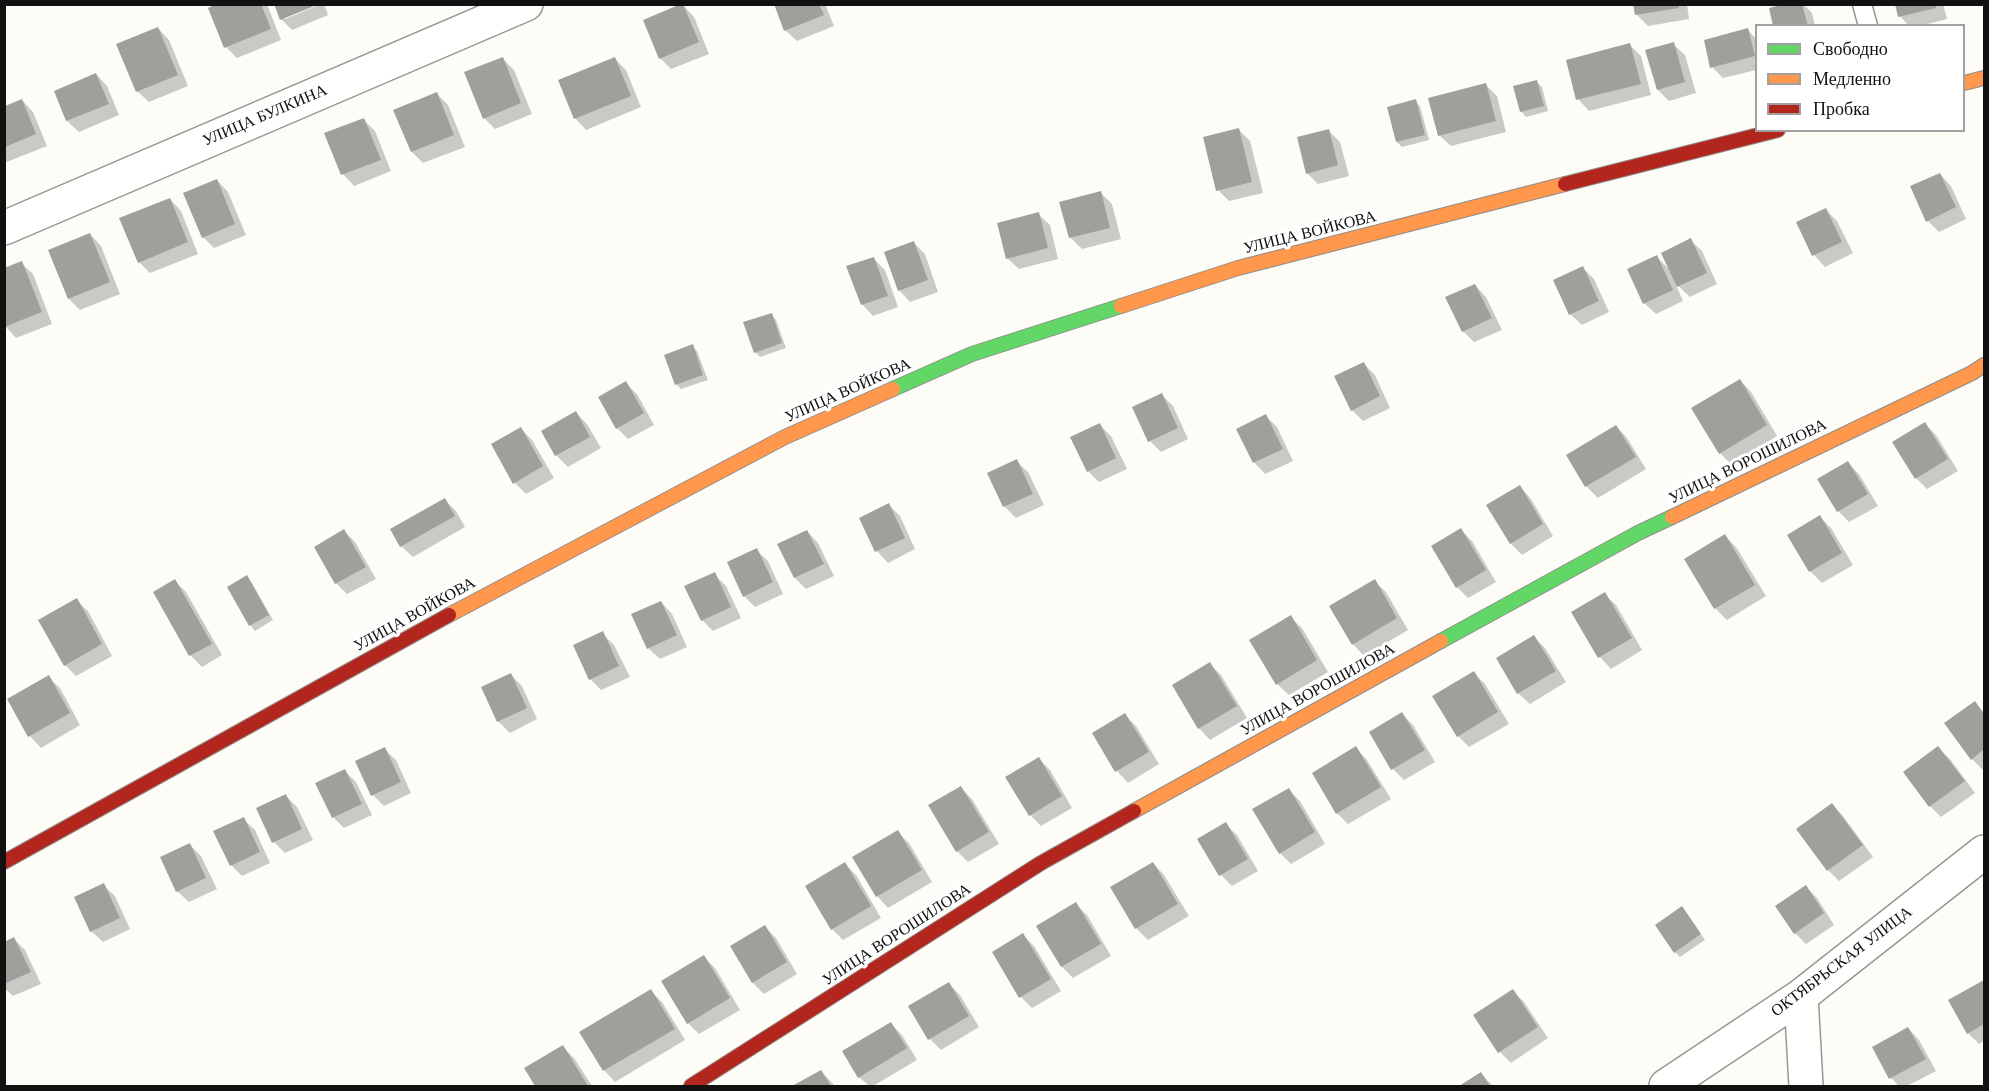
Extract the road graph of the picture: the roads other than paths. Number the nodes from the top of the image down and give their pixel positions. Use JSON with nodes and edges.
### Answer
{"nodes":[{"id":1,"x":526,"y":4,"type":"edge"},
{"id":2,"x":1862,"y":4,"type":"edge"},
{"id":3,"x":1867,"y":24,"type":"edge"},
{"id":4,"x":1984,"y":78,"type":"edge"},
{"id":5,"x":1965,"y":83,"type":"edge"},
{"id":6,"x":1770,"y":132,"type":"edge"},
{"id":7,"x":4,"y":228,"type":"edge"},
{"id":8,"x":1984,"y":365,"type":"edge"},
{"id":9,"x":1984,"y":852,"type":"edge"},
{"id":10,"x":4,"y":862,"type":"edge"},
{"id":11,"x":1802,"y":996,"type":"junction"},
{"id":12,"x":691,"y":1086,"type":"edge"},
{"id":13,"x":1666,"y":1086,"type":"edge"},
{"id":14,"x":1806,"y":1086,"type":"edge"}],
"edges":[{"from":1,"to":7,"type":"street","name":"УЛИЦА БУЛКИНА"},
{"from":2,"to":3,"type":"lane"},
{"from":4,"to":5,"type":"main road"},
{"from":6,"to":10,"type":"main road","name":"УЛИЦА ВОЙКОВА"},
{"from":8,"to":12,"type":"main road","name":"УЛИЦА ВОРОШИЛОВА"},
{"from":9,"to":11,"type":"street","name":"ОКТЯБРЬСКАЯ УЛИЦА"},
{"from":11,"to":13,"type":"street","name":"ОКТЯБРЬСКАЯ УЛИЦА"},
{"from":11,"to":14,"type":"street"}]}
